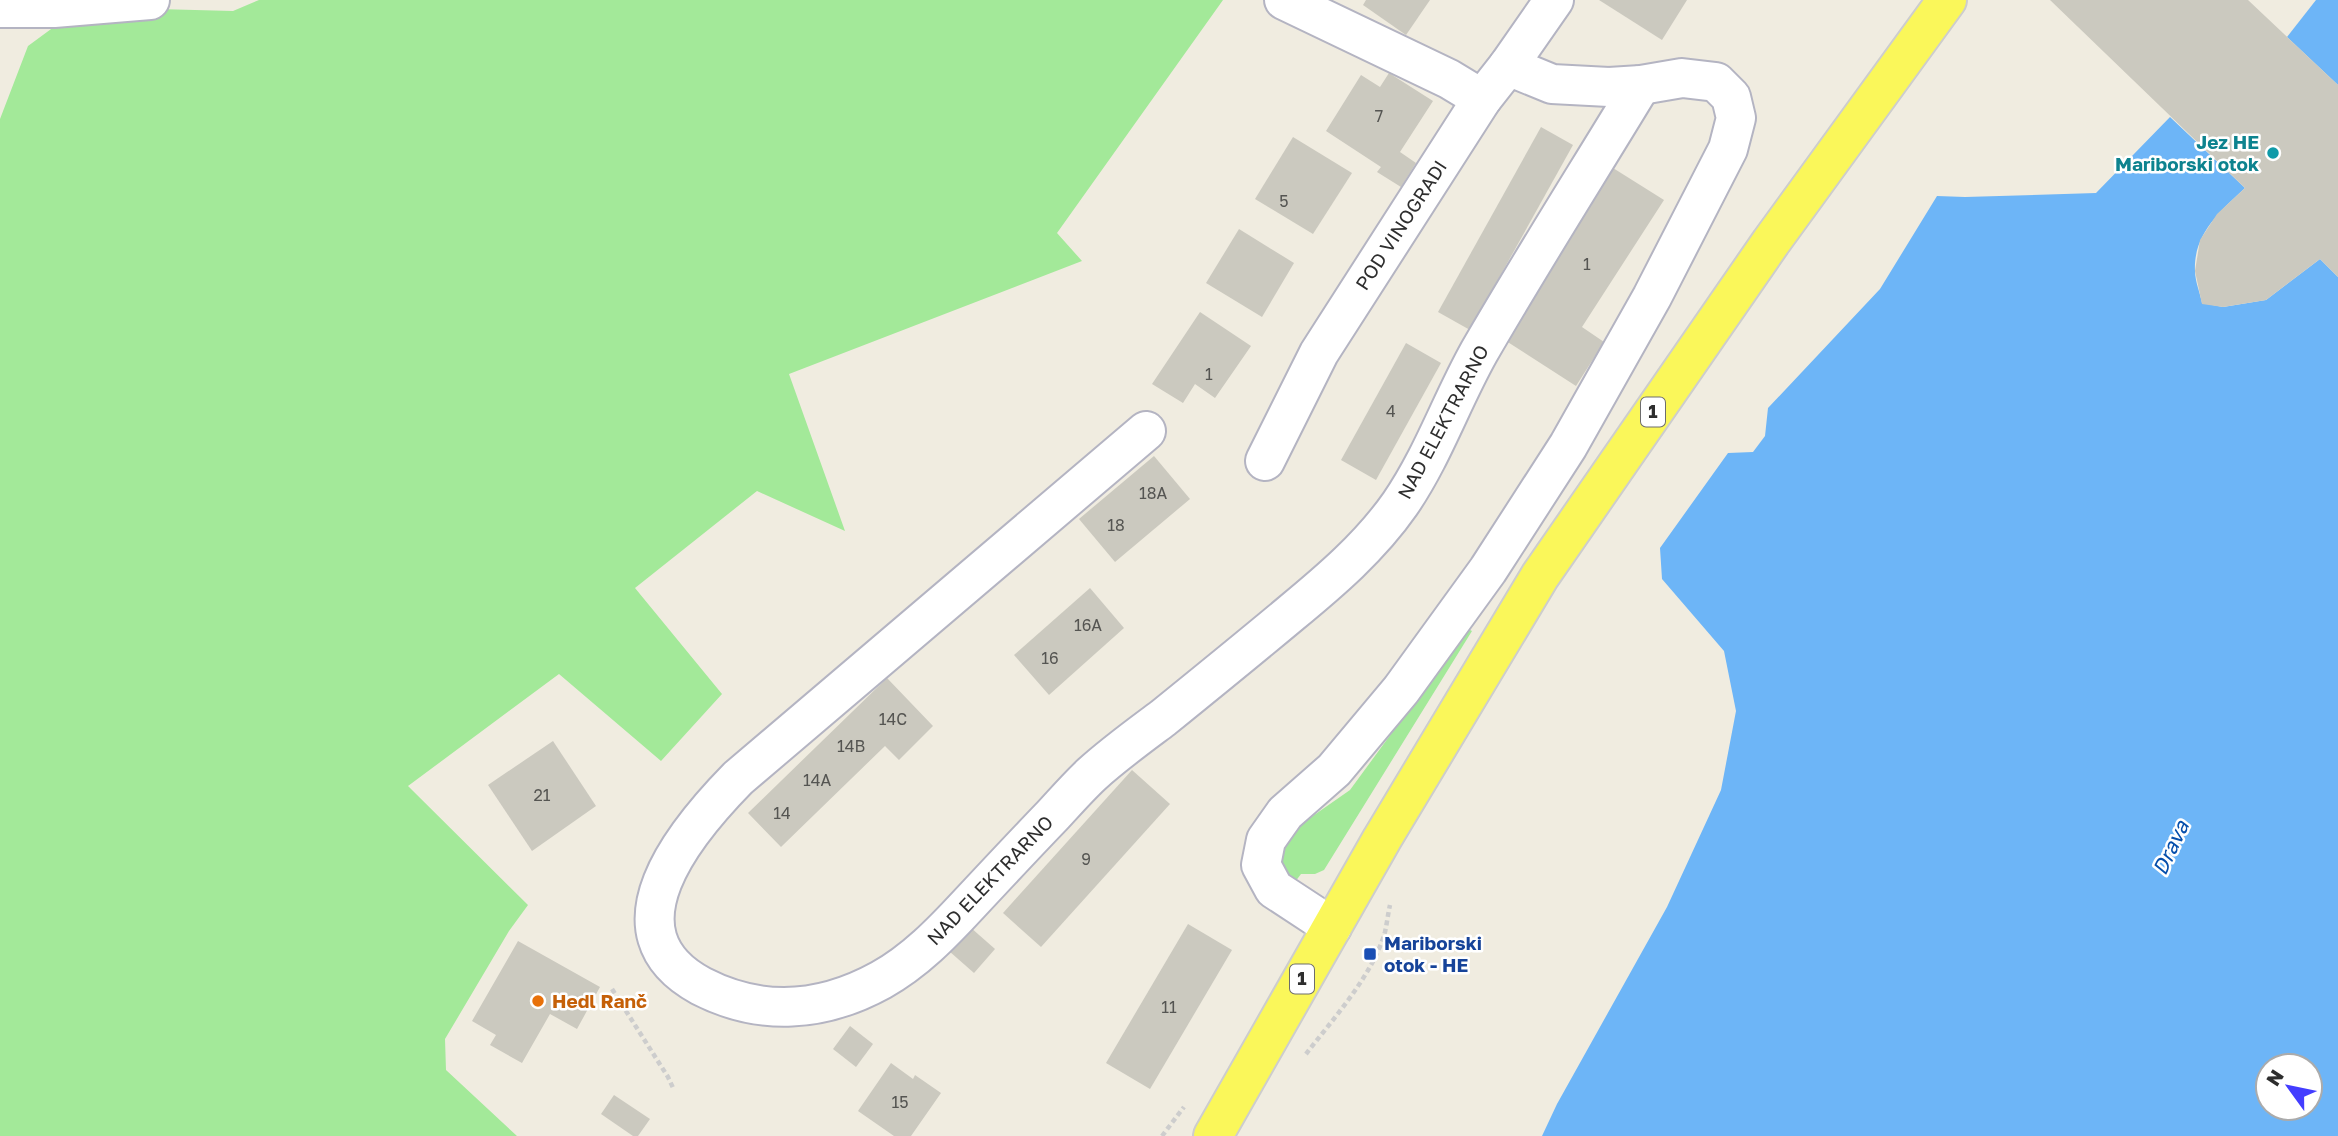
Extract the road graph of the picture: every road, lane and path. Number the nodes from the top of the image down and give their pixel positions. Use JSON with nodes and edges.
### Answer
{"nodes":[{"id":1,"x":150,"y":0,"type":"edge"},
{"id":2,"x":1284,"y":0,"type":"edge"},
{"id":3,"x":1554,"y":0,"type":"edge"},
{"id":4,"x":1947,"y":0,"type":"edge"},
{"id":5,"x":0,"y":8,"type":"edge"},
{"id":6,"x":1508,"y":66,"type":"junction"},
{"id":7,"x":1641,"y":85,"type":"junction"},
{"id":8,"x":1482,"y":99,"type":"junction"},
{"id":9,"x":1146,"y":431,"type":"dead end"},
{"id":10,"x":1265,"y":461,"type":"dead end"},
{"id":11,"x":1392,"y":896,"type":"dead end"},
{"id":12,"x":1332,"y":927,"type":"junction"},
{"id":13,"x":612,"y":989,"type":"dead end"},
{"id":14,"x":1299,"y":1062,"type":"dead end"},
{"id":15,"x":674,"y":1090,"type":"dead end"},
{"id":16,"x":1213,"y":1136,"type":"edge"}],
"edges":[{"from":1,"to":5,"type":"street"},
{"from":2,"to":8,"type":"street"},
{"from":3,"to":6,"type":"street","name":"POD VINOGRADI"},
{"from":4,"to":12,"type":"main road","number":"1"},
{"from":6,"to":7,"type":"street"},
{"from":6,"to":8,"type":"street","name":"POD VINOGRADI"},
{"from":7,"to":9,"type":"street","name":"NAD ELEKTRARNO"},
{"from":7,"to":12,"type":"street"},
{"from":8,"to":10,"type":"street","name":"POD VINOGRADI"},
{"from":11,"to":14,"type":"path"},
{"from":12,"to":16,"type":"main road","number":"1"},
{"from":13,"to":15,"type":"path"}]}
